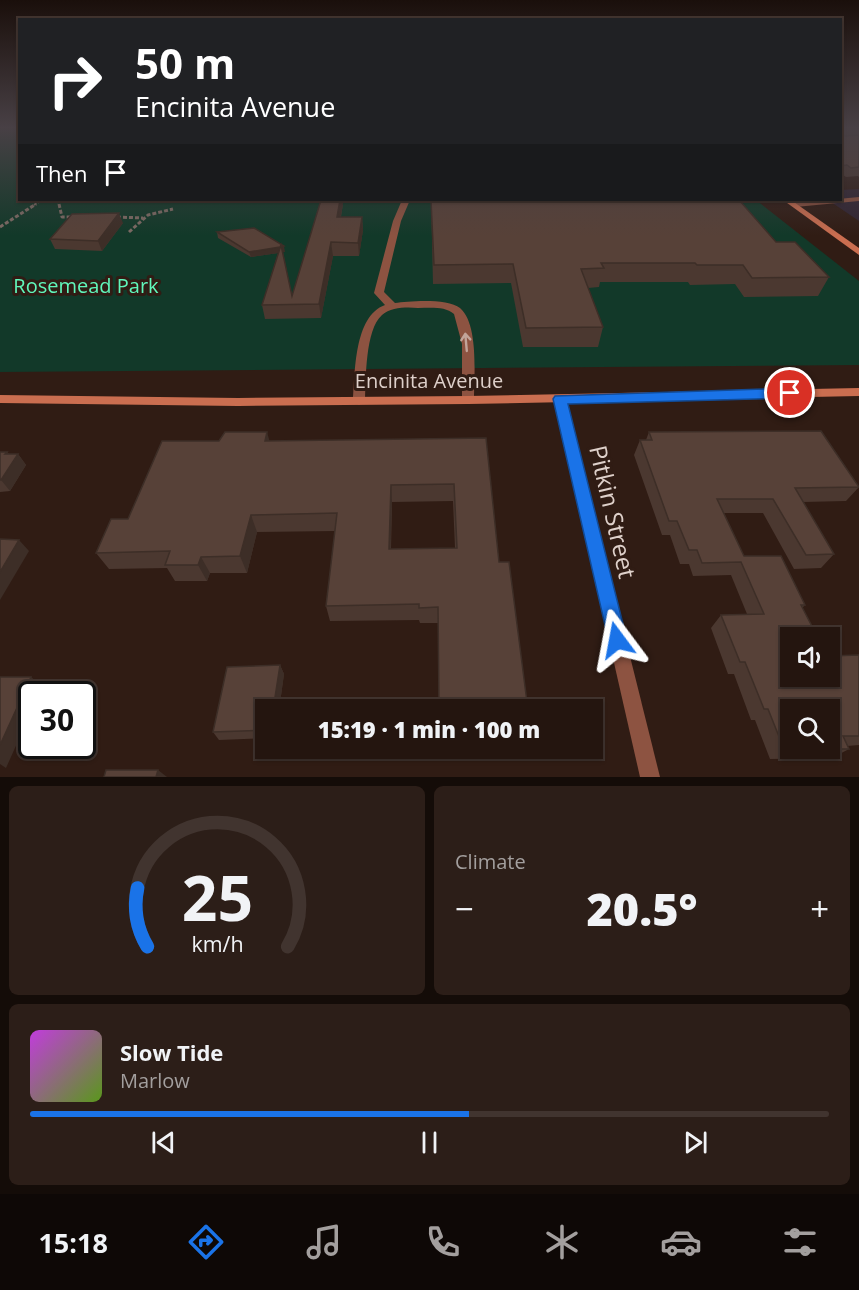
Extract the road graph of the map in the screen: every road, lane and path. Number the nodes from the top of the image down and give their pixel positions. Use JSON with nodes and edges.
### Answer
{"nodes":[{"id":1,"x":859,"y":199,"type":"edge"},
{"id":2,"x":842,"y":200,"type":"edge"},
{"id":3,"x":40,"y":201,"type":"edge"},
{"id":4,"x":58,"y":201,"type":"edge"},
{"id":5,"x":406,"y":201,"type":"edge"},
{"id":6,"x":814,"y":201,"type":"edge"},
{"id":7,"x":791,"y":202,"type":"edge"},
{"id":8,"x":172,"y":209,"type":"dead end"},
{"id":9,"x":74,"y":217,"type":"edge"},
{"id":10,"x":108,"y":217,"type":"edge"},
{"id":11,"x":143,"y":218,"type":"junction"},
{"id":12,"x":0,"y":227,"type":"edge"},
{"id":13,"x":129,"y":232,"type":"dead end"},
{"id":14,"x":859,"y":252,"type":"edge"},
{"id":15,"x":392,"y":306,"type":"junction"},
{"id":16,"x":859,"y":392,"type":"edge"},
{"id":17,"x":0,"y":399,"type":"edge"},
{"id":18,"x":560,"y":399,"type":"junction"},
{"id":19,"x":468,"y":400,"type":"junction"},
{"id":20,"x":359,"y":401,"type":"junction"},
{"id":21,"x":650,"y":777,"type":"edge"}],
"edges":[{"from":1,"to":2,"type":"street"},
{"from":3,"to":12,"type":"path"},
{"from":4,"to":9,"type":"path"},
{"from":5,"to":15,"type":"street"},
{"from":6,"to":7,"type":"street"},
{"from":7,"to":14,"type":"street"},
{"from":8,"to":11,"type":"path"},
{"from":10,"to":11,"type":"path"},
{"from":11,"to":13,"type":"path"},
{"from":19,"to":15,"type":"street","one_way":true},
{"from":15,"to":20,"type":"street"},
{"from":16,"to":18,"type":"street","name":"Encinita Avenue"},
{"from":17,"to":20,"type":"street","name":"Encinita Avenue"},
{"from":18,"to":19,"type":"street","name":"Encinita Avenue"},
{"from":18,"to":21,"type":"street","name":"Pitkin Street"},
{"from":19,"to":20,"type":"street","name":"Encinita Avenue"}]}
